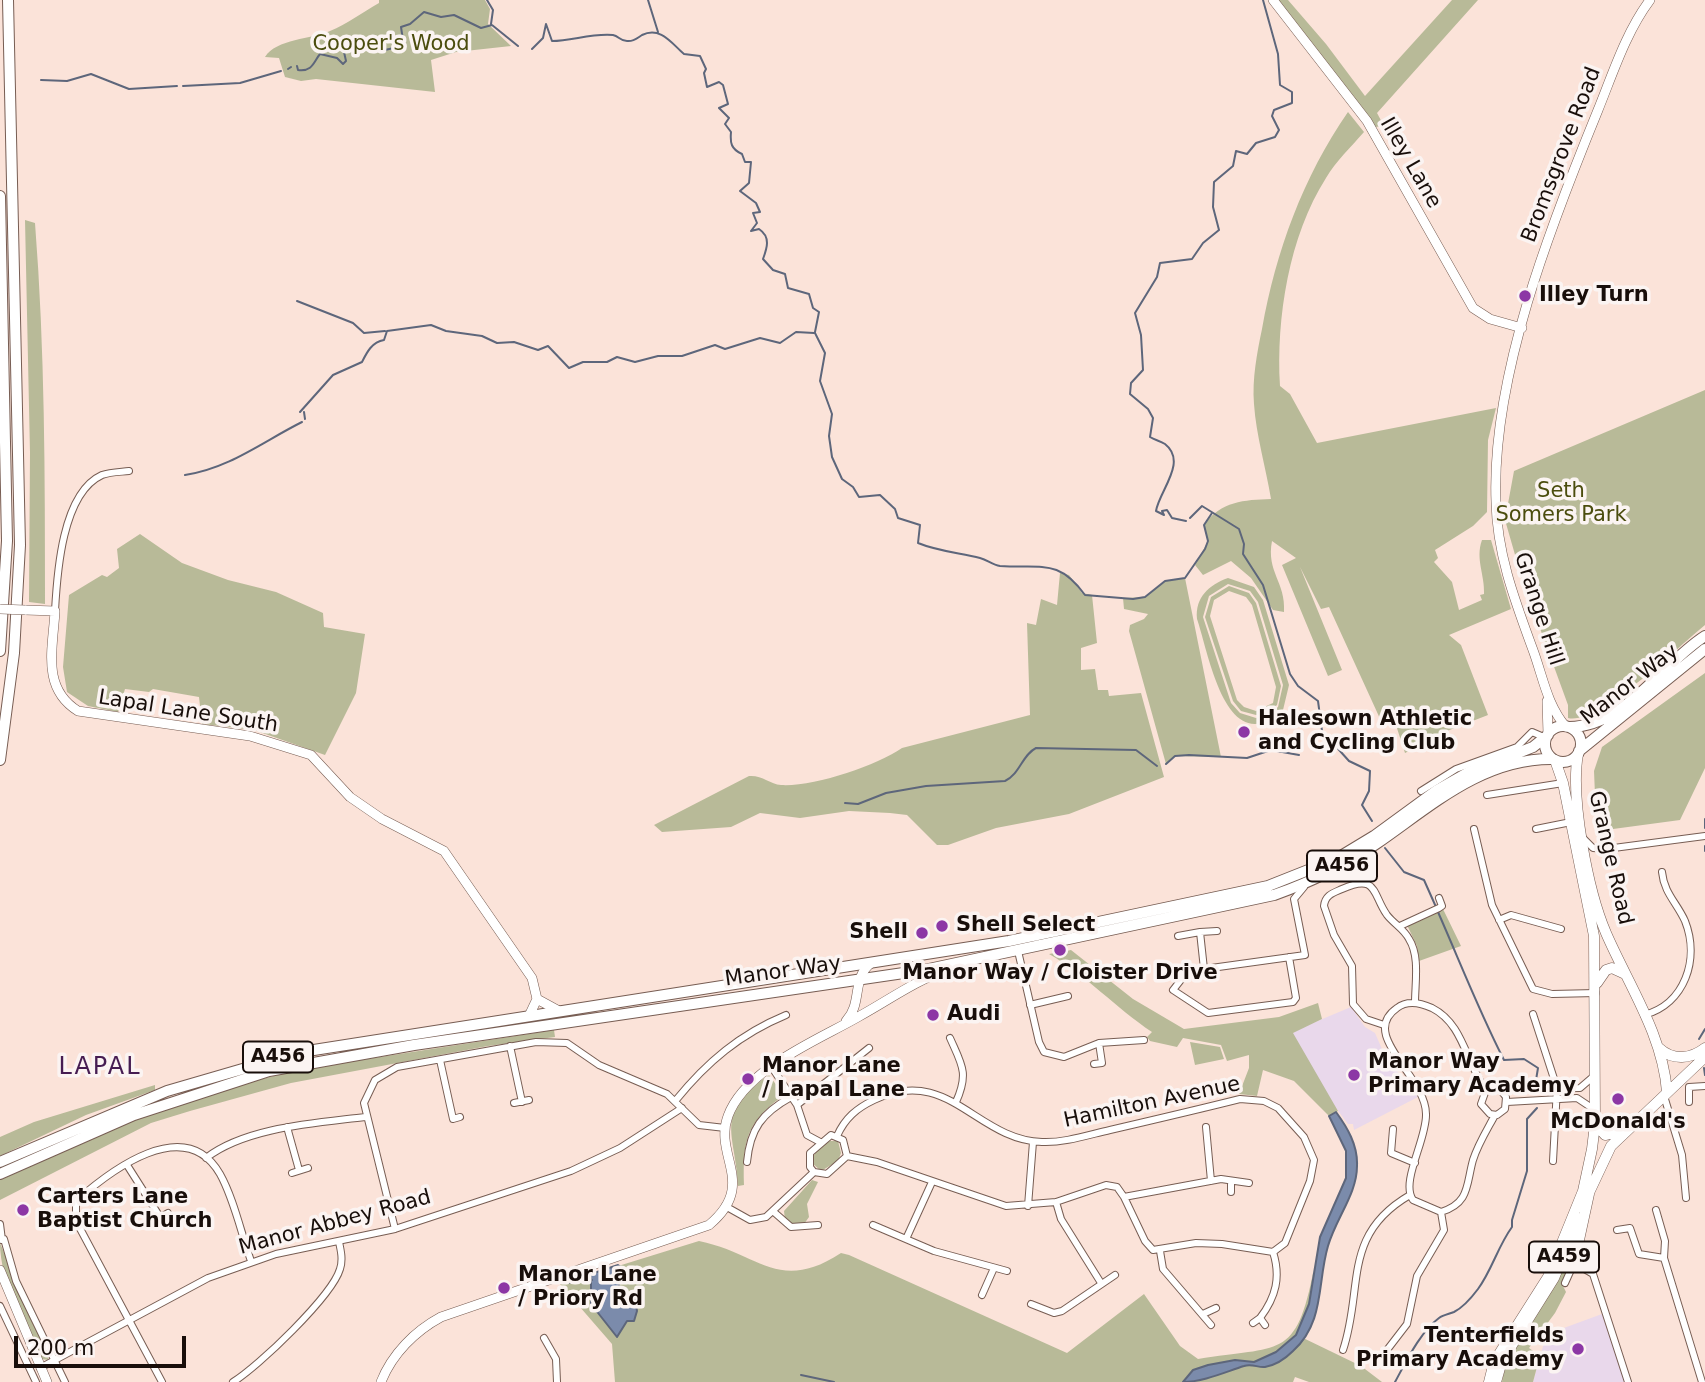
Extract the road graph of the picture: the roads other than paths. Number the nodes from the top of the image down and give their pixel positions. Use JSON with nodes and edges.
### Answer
{"nodes":[{"id":1,"x":8,"y":0,"type":"edge"},
{"id":2,"x":1273,"y":0,"type":"edge"},
{"id":3,"x":1650,"y":0,"type":"edge"},
{"id":4,"x":0,"y":196,"type":"edge"},
{"id":5,"x":1522,"y":328,"type":"junction"},
{"id":6,"x":129,"y":471,"type":"dead end"},
{"id":7,"x":0,"y":608,"type":"edge"},
{"id":8,"x":55,"y":611,"type":"junction"},
{"id":9,"x":1705,"y":636,"type":"edge"},
{"id":10,"x":1705,"y":649,"type":"edge"},
{"id":11,"x":0,"y":651,"type":"edge"},
{"id":12,"x":1547,"y":694,"type":"junction"},
{"id":13,"x":1567,"y":727,"type":"junction"},
{"id":14,"x":1547,"y":736,"type":"junction"},
{"id":15,"x":1578,"y":752,"type":"junction"},
{"id":16,"x":1505,"y":755,"type":"junction"},
{"id":17,"x":0,"y":760,"type":"edge"},
{"id":18,"x":1554,"y":760,"type":"junction"},
{"id":19,"x":1563,"y":783,"type":"junction"},
{"id":20,"x":1421,"y":791,"type":"dead end"},
{"id":21,"x":1487,"y":795,"type":"dead end"},
{"id":22,"x":1543,"y":818,"type":"dead end"},
{"id":23,"x":1571,"y":822,"type":"junction"},
{"id":24,"x":1544,"y":827,"type":"junction"},
{"id":25,"x":1474,"y":828,"type":"dead end"},
{"id":26,"x":1536,"y":829,"type":"dead end"},
{"id":27,"x":1582,"y":835,"type":"junction"},
{"id":28,"x":1701,"y":836,"type":"edge"},
{"id":29,"x":1662,"y":872,"type":"dead end"},
{"id":30,"x":1312,"y":881,"type":"junction"},
{"id":31,"x":1274,"y":895,"type":"junction"},
{"id":32,"x":1439,"y":898,"type":"dead end"},
{"id":33,"x":1294,"y":906,"type":"junction"},
{"id":34,"x":1499,"y":920,"type":"junction"},
{"id":35,"x":1399,"y":926,"type":"junction"},
{"id":36,"x":1560,"y":929,"type":"dead end"},
{"id":37,"x":1217,"y":930,"type":"dead end"},
{"id":38,"x":1200,"y":932,"type":"junction"},
{"id":39,"x":1178,"y":936,"type":"dead end"},
{"id":40,"x":1018,"y":951,"type":"junction"},
{"id":41,"x":1289,"y":957,"type":"junction"},
{"id":42,"x":973,"y":960,"type":"junction"},
{"id":43,"x":871,"y":963,"type":"junction"},
{"id":44,"x":1204,"y":969,"type":"junction"},
{"id":45,"x":1625,"y":974,"type":"junction"},
{"id":46,"x":858,"y":981,"type":"junction"},
{"id":47,"x":834,"y":984,"type":"junction"},
{"id":48,"x":1596,"y":990,"type":"junction"},
{"id":49,"x":1068,"y":996,"type":"dead end"},
{"id":50,"x":537,"y":999,"type":"junction"},
{"id":51,"x":1415,"y":1003,"type":"junction"},
{"id":52,"x":1030,"y":1005,"type":"junction"},
{"id":53,"x":856,"y":1007,"type":"junction"},
{"id":54,"x":559,"y":1011,"type":"junction"},
{"id":55,"x":867,"y":1011,"type":"junction"},
{"id":56,"x":1533,"y":1014,"type":"dead end"},
{"id":57,"x":786,"y":1015,"type":"dead end"},
{"id":58,"x":1644,"y":1015,"type":"junction"},
{"id":59,"x":529,"y":1016,"type":"junction"},
{"id":60,"x":776,"y":1020,"type":"junction"},
{"id":61,"x":842,"y":1025,"type":"junction"},
{"id":62,"x":1384,"y":1025,"type":"junction"},
{"id":63,"x":780,"y":1028,"type":"dead end"},
{"id":64,"x":950,"y":1038,"type":"dead end"},
{"id":65,"x":1144,"y":1040,"type":"dead end"},
{"id":66,"x":1099,"y":1043,"type":"junction"},
{"id":67,"x":510,"y":1046,"type":"junction"},
{"id":68,"x":1656,"y":1046,"type":"junction"},
{"id":69,"x":869,"y":1048,"type":"dead end"},
{"id":70,"x":1705,"y":1048,"type":"edge"},
{"id":71,"x":859,"y":1054,"type":"junction"},
{"id":72,"x":1705,"y":1057,"type":"edge"},
{"id":73,"x":440,"y":1060,"type":"junction"},
{"id":74,"x":864,"y":1061,"type":"dead end"},
{"id":75,"x":1094,"y":1064,"type":"dead end"},
{"id":76,"x":771,"y":1066,"type":"junction"},
{"id":77,"x":1595,"y":1075,"type":"junction"},
{"id":78,"x":823,"y":1085,"type":"junction"},
{"id":79,"x":1705,"y":1086,"type":"edge"},
{"id":80,"x":1557,"y":1088,"type":"junction"},
{"id":81,"x":1486,"y":1090,"type":"junction"},
{"id":82,"x":829,"y":1092,"type":"dead end"},
{"id":83,"x":1502,"y":1092,"type":"junction"},
{"id":84,"x":1666,"y":1094,"type":"junction"},
{"id":85,"x":791,"y":1097,"type":"junction"},
{"id":86,"x":676,"y":1100,"type":"junction"},
{"id":87,"x":1555,"y":1100,"type":"junction"},
{"id":88,"x":522,"y":1102,"type":"dead end"},
{"id":89,"x":956,"y":1102,"type":"junction"},
{"id":90,"x":1507,"y":1102,"type":"junction"},
{"id":91,"x":1689,"y":1102,"type":"dead end"},
{"id":92,"x":797,"y":1105,"type":"junction"},
{"id":93,"x":682,"y":1108,"type":"junction"},
{"id":94,"x":1595,"y":1110,"type":"junction"},
{"id":95,"x":1495,"y":1115,"type":"junction"},
{"id":96,"x":365,"y":1117,"type":"junction"},
{"id":97,"x":453,"y":1119,"type":"dead end"},
{"id":98,"x":1595,"y":1124,"type":"junction"},
{"id":99,"x":287,"y":1127,"type":"junction"},
{"id":100,"x":1206,"y":1127,"type":"dead end"},
{"id":101,"x":725,"y":1128,"type":"junction"},
{"id":102,"x":1393,"y":1129,"type":"dead end"},
{"id":103,"x":1626,"y":1130,"type":"junction"},
{"id":104,"x":1217,"y":1134,"type":"dead end"},
{"id":105,"x":837,"y":1136,"type":"junction"},
{"id":106,"x":1209,"y":1137,"type":"junction"},
{"id":107,"x":820,"y":1142,"type":"junction"},
{"id":108,"x":1033,"y":1142,"type":"junction"},
{"id":109,"x":747,"y":1152,"type":"junction"},
{"id":110,"x":756,"y":1153,"type":"dead end"},
{"id":111,"x":847,"y":1156,"type":"junction"},
{"id":112,"x":206,"y":1158,"type":"junction"},
{"id":113,"x":1553,"y":1161,"type":"dead end"},
{"id":114,"x":747,"y":1162,"type":"dead end"},
{"id":115,"x":1415,"y":1163,"type":"junction"},
{"id":116,"x":127,"y":1165,"type":"junction"},
{"id":117,"x":307,"y":1168,"type":"dead end"},
{"id":118,"x":1,"y":1171,"type":"edge"},
{"id":119,"x":814,"y":1172,"type":"junction"},
{"id":120,"x":1211,"y":1181,"type":"junction"},
{"id":121,"x":1231,"y":1181,"type":"junction"},
{"id":122,"x":932,"y":1182,"type":"junction"},
{"id":123,"x":1249,"y":1183,"type":"dead end"},
{"id":124,"x":1590,"y":1190,"type":"junction"},
{"id":125,"x":1231,"y":1192,"type":"dead end"},
{"id":126,"x":1410,"y":1195,"type":"junction"},
{"id":127,"x":1124,"y":1197,"type":"junction"},
{"id":128,"x":1686,"y":1198,"type":"dead end"},
{"id":129,"x":1056,"y":1202,"type":"junction"},
{"id":130,"x":724,"y":1206,"type":"junction"},
{"id":131,"x":1028,"y":1206,"type":"junction"},
{"id":132,"x":1656,"y":1210,"type":"dead end"},
{"id":133,"x":1441,"y":1212,"type":"junction"},
{"id":134,"x":168,"y":1213,"type":"dead end"},
{"id":135,"x":775,"y":1213,"type":"junction"},
{"id":136,"x":160,"y":1217,"type":"junction"},
{"id":137,"x":153,"y":1222,"type":"dead end"},
{"id":138,"x":0,"y":1223,"type":"edge"},
{"id":139,"x":818,"y":1225,"type":"dead end"},
{"id":140,"x":873,"y":1225,"type":"dead end"},
{"id":141,"x":395,"y":1229,"type":"junction"},
{"id":142,"x":1617,"y":1230,"type":"dead end"},
{"id":143,"x":906,"y":1239,"type":"junction"},
{"id":144,"x":2,"y":1240,"type":"edge"},
{"id":145,"x":339,"y":1242,"type":"junction"},
{"id":146,"x":1160,"y":1251,"type":"junction"},
{"id":147,"x":1273,"y":1252,"type":"junction"},
{"id":148,"x":1664,"y":1258,"type":"junction"},
{"id":149,"x":251,"y":1261,"type":"junction"},
{"id":150,"x":1574,"y":1263,"type":"junction"},
{"id":151,"x":994,"y":1268,"type":"junction"},
{"id":152,"x":0,"y":1270,"type":"edge"},
{"id":153,"x":1007,"y":1271,"type":"dead end"},
{"id":154,"x":1115,"y":1275,"type":"dead end"},
{"id":155,"x":1101,"y":1283,"type":"junction"},
{"id":156,"x":1566,"y":1283,"type":"dead end"},
{"id":157,"x":982,"y":1295,"type":"dead end"},
{"id":158,"x":1031,"y":1304,"type":"dead end"},
{"id":159,"x":0,"y":1306,"type":"edge"},
{"id":160,"x":1216,"y":1308,"type":"dead end"},
{"id":161,"x":1203,"y":1314,"type":"junction"},
{"id":162,"x":1260,"y":1318,"type":"junction"},
{"id":163,"x":129,"y":1321,"type":"junction"},
{"id":164,"x":1253,"y":1323,"type":"dead end"},
{"id":165,"x":1211,"y":1325,"type":"dead end"},
{"id":166,"x":1265,"y":1325,"type":"dead end"},
{"id":167,"x":544,"y":1338,"type":"dead end"},
{"id":168,"x":1343,"y":1350,"type":"dead end"},
{"id":169,"x":1377,"y":1351,"type":"dead end"},
{"id":170,"x":1383,"y":1357,"type":"junction"},
{"id":171,"x":54,"y":1361,"type":"junction"},
{"id":172,"x":1377,"y":1363,"type":"dead end"},
{"id":173,"x":40,"y":1368,"type":"junction"},
{"id":174,"x":36,"y":1382,"type":"edge"},
{"id":175,"x":47,"y":1382,"type":"edge"},
{"id":176,"x":65,"y":1382,"type":"edge"},
{"id":177,"x":162,"y":1382,"type":"edge"},
{"id":178,"x":233,"y":1382,"type":"edge"},
{"id":179,"x":382,"y":1382,"type":"edge"},
{"id":180,"x":557,"y":1382,"type":"edge"},
{"id":181,"x":1489,"y":1382,"type":"edge"},
{"id":182,"x":1496,"y":1382,"type":"edge"},
{"id":183,"x":1628,"y":1382,"type":"edge"},
{"id":184,"x":1703,"y":1382,"type":"edge"}],
"edges":[{"from":1,"to":17,"type":"highway"},
{"from":2,"to":5,"type":"main road","name":"Illey Lane"},
{"from":3,"to":5,"type":"main road","name":"Bromsgrove Road"},
{"from":4,"to":11,"type":"highway"},
{"from":5,"to":12,"type":"main road","name":"Grange Hill"},
{"from":6,"to":8,"type":"street"},
{"from":7,"to":8,"type":"main road","bridge":true},
{"from":8,"to":50,"type":"main road","name":"Lapal Lane South"},
{"from":9,"to":13,"type":"highway","name":"Manor Way","number":"A456"},
{"from":10,"to":15,"type":"highway","name":"Manor Way","number":"A456"},
{"from":12,"to":13,"type":"main road","name":"Grange Hill"},
{"from":12,"to":14,"type":"main road","name":"Grange Hill"},
{"from":13,"to":14,"type":"highway","number":"A456"},
{"from":13,"to":15,"type":"highway"},
{"from":14,"to":16,"type":"highway","name":"Manor Way","number":"A456"},
{"from":14,"to":18,"type":"highway"},
{"from":15,"to":18,"type":"highway","number":"A456"},
{"from":15,"to":27,"type":"main road","name":"Grange Road"},
{"from":16,"to":20,"type":"street"},
{"from":16,"to":43,"type":"highway","name":"Manor Way","number":"A456"},
{"from":18,"to":19,"type":"main road","name":"Grange Road","number":"A459"},
{"from":18,"to":30,"type":"highway","name":"Manor Way","number":"A456"},
{"from":19,"to":21,"type":"street"},
{"from":19,"to":23,"type":"main road","name":"Grange Road","number":"A459"},
{"from":22,"to":24,"type":"street"},
{"from":23,"to":24,"type":"street"},
{"from":23,"to":48,"type":"main road","name":"Grange Road","number":"A459"},
{"from":24,"to":26,"type":"street"},
{"from":25,"to":34,"type":"street"},
{"from":27,"to":28,"type":"street"},
{"from":27,"to":45,"type":"main road","name":"Grange Road"},
{"from":29,"to":58,"type":"street"},
{"from":30,"to":31,"type":"highway","name":"Manor Way","number":"A456"},
{"from":30,"to":33,"type":"street"},
{"from":31,"to":33,"type":"street"},
{"from":31,"to":40,"type":"highway","name":"Manor Way","number":"A456"},
{"from":32,"to":35,"type":"street"},
{"from":33,"to":41,"type":"street"},
{"from":34,"to":36,"type":"street"},
{"from":34,"to":48,"type":"street"},
{"from":35,"to":51,"type":"street"},
{"from":35,"to":62,"type":"street"},
{"from":37,"to":38,"type":"street"},
{"from":38,"to":39,"type":"street"},
{"from":38,"to":44,"type":"street"},
{"from":40,"to":42,"type":"highway","name":"Manor Way","number":"A456"},
{"from":40,"to":52,"type":"street"},
{"from":41,"to":44,"type":"street"},
{"from":41,"to":44,"type":"street"},
{"from":42,"to":46,"type":"highway","name":"Manor Way","number":"A456"},
{"from":42,"to":55,"type":"main road"},
{"from":43,"to":46,"type":"main road"},
{"from":43,"to":54,"type":"highway","name":"Manor Way","number":"A456"},
{"from":45,"to":48,"type":"main road"},
{"from":45,"to":58,"type":"main road","name":"Grange Road"},
{"from":46,"to":47,"type":"highway","name":"Manor Way","number":"A456"},
{"from":46,"to":53,"type":"main road"},
{"from":47,"to":53,"type":"main road"},
{"from":47,"to":118,"type":"highway","name":"Manor Way","number":"A456"},
{"from":48,"to":77,"type":"main road","number":"A459"},
{"from":49,"to":52,"type":"street"},
{"from":50,"to":54,"type":"main road"},
{"from":50,"to":59,"type":"main road"},
{"from":51,"to":62,"type":"street"},
{"from":51,"to":81,"type":"street"},
{"from":52,"to":66,"type":"street"},
{"from":53,"to":55,"type":"main road"},
{"from":53,"to":61,"type":"main road"},
{"from":54,"to":59,"type":"highway","name":"Manor Way","number":"A456"},
{"from":55,"to":61,"type":"main road"},
{"from":56,"to":80,"type":"street"},
{"from":57,"to":60,"type":"street"},
{"from":58,"to":68,"type":"main road","name":"Grange Road"},
{"from":59,"to":118,"type":"highway","name":"Manor Way","number":"A456"},
{"from":60,"to":63,"type":"street"},
{"from":60,"to":86,"type":"street"},
{"from":61,"to":76,"type":"main road"},
{"from":62,"to":115,"type":"street"},
{"from":64,"to":89,"type":"street"},
{"from":65,"to":66,"type":"street"},
{"from":66,"to":75,"type":"street"},
{"from":67,"to":73,"type":"street"},
{"from":67,"to":86,"type":"street"},
{"from":67,"to":88,"type":"street"},
{"from":68,"to":70,"type":"main road"},
{"from":68,"to":84,"type":"main road","name":"Grange Road"},
{"from":69,"to":71,"type":"street"},
{"from":71,"to":74,"type":"street"},
{"from":71,"to":78,"type":"street"},
{"from":72,"to":84,"type":"main road"},
{"from":73,"to":96,"type":"street"},
{"from":73,"to":97,"type":"street"},
{"from":76,"to":85,"type":"street"},
{"from":76,"to":101,"type":"main road"},
{"from":77,"to":80,"type":"street"},
{"from":77,"to":94,"type":"main road","number":"A459"},
{"from":78,"to":82,"type":"street"},
{"from":78,"to":92,"type":"street"},
{"from":79,"to":91,"type":"street"},
{"from":80,"to":83,"type":"street"},
{"from":80,"to":87,"type":"street"},
{"from":81,"to":83,"type":"street"},
{"from":81,"to":95,"type":"street"},
{"from":83,"to":90,"type":"street"},
{"from":84,"to":103,"type":"main road"},
{"from":84,"to":128,"type":"street"},
{"from":85,"to":92,"type":"street"},
{"from":85,"to":109,"type":"street"},
{"from":86,"to":93,"type":"street"},
{"from":87,"to":90,"type":"street"},
{"from":87,"to":94,"type":"street"},
{"from":87,"to":113,"type":"street"},
{"from":89,"to":105,"type":"street","name":"Hamilton Avenue"},
{"from":89,"to":108,"type":"street","name":"Hamilton Avenue"},
{"from":90,"to":95,"type":"street"},
{"from":92,"to":107,"type":"street"},
{"from":93,"to":101,"type":"street"},
{"from":93,"to":141,"type":"street","name":"Manor Abbey Road"},
{"from":94,"to":98,"type":"main road","number":"A459"},
{"from":95,"to":133,"type":"street"},
{"from":96,"to":99,"type":"street"},
{"from":96,"to":141,"type":"street"},
{"from":98,"to":103,"type":"main road"},
{"from":98,"to":181,"type":"main road","number":"A459"},
{"from":99,"to":112,"type":"street"},
{"from":99,"to":117,"type":"street"},
{"from":100,"to":106,"type":"street"},
{"from":101,"to":130,"type":"main road"},
{"from":102,"to":115,"type":"street"},
{"from":103,"to":124,"type":"main road","number":"A459"},
{"from":104,"to":106,"type":"street"},
{"from":105,"to":107,"type":"street"},
{"from":105,"to":111,"type":"street"},
{"from":106,"to":120,"type":"street"},
{"from":107,"to":119,"type":"street"},
{"from":108,"to":131,"type":"street"},
{"from":108,"to":147,"type":"street","name":"Hamilton Avenue"},
{"from":109,"to":110,"type":"street"},
{"from":109,"to":114,"type":"street"},
{"from":111,"to":119,"type":"street"},
{"from":111,"to":122,"type":"street"},
{"from":112,"to":116,"type":"street"},
{"from":112,"to":149,"type":"street"},
{"from":115,"to":126,"type":"street"},
{"from":116,"to":136,"type":"street"},
{"from":116,"to":163,"type":"street"},
{"from":119,"to":135,"type":"street"},
{"from":120,"to":121,"type":"street"},
{"from":120,"to":127,"type":"street"},
{"from":121,"to":123,"type":"street"},
{"from":121,"to":125,"type":"street"},
{"from":122,"to":131,"type":"street"},
{"from":122,"to":143,"type":"street"},
{"from":124,"to":150,"type":"main road"},
{"from":124,"to":182,"type":"main road","number":"A459"},
{"from":126,"to":133,"type":"street"},
{"from":126,"to":168,"type":"street"},
{"from":127,"to":129,"type":"street"},
{"from":127,"to":146,"type":"street"},
{"from":129,"to":131,"type":"street"},
{"from":129,"to":155,"type":"street"},
{"from":130,"to":135,"type":"street"},
{"from":130,"to":179,"type":"main road"},
{"from":132,"to":148,"type":"street"},
{"from":133,"to":170,"type":"street"},
{"from":134,"to":136,"type":"street"},
{"from":135,"to":139,"type":"street"},
{"from":136,"to":137,"type":"street"},
{"from":138,"to":144,"type":"street"},
{"from":140,"to":143,"type":"street"},
{"from":141,"to":145,"type":"street","name":"Manor Abbey Road"},
{"from":142,"to":148,"type":"street"},
{"from":143,"to":151,"type":"street"},
{"from":144,"to":171,"type":"street"},
{"from":145,"to":149,"type":"street","name":"Manor Abbey Road"},
{"from":145,"to":178,"type":"street"},
{"from":146,"to":147,"type":"street"},
{"from":146,"to":161,"type":"street"},
{"from":147,"to":162,"type":"street"},
{"from":148,"to":184,"type":"street"},
{"from":149,"to":163,"type":"street","name":"Manor Abbey Road"},
{"from":150,"to":156,"type":"street"},
{"from":150,"to":183,"type":"street"},
{"from":151,"to":153,"type":"street"},
{"from":151,"to":157,"type":"street"},
{"from":152,"to":173,"type":"main road"},
{"from":154,"to":155,"type":"street"},
{"from":155,"to":158,"type":"street"},
{"from":159,"to":174,"type":"street"},
{"from":160,"to":161,"type":"street"},
{"from":161,"to":165,"type":"street"},
{"from":162,"to":164,"type":"street"},
{"from":162,"to":166,"type":"street"},
{"from":163,"to":171,"type":"street","name":"Manor Abbey Road"},
{"from":163,"to":177,"type":"street"},
{"from":167,"to":180,"type":"street"},
{"from":169,"to":170,"type":"street"},
{"from":170,"to":172,"type":"street"},
{"from":171,"to":173,"type":"street","name":"Manor Abbey Road"},
{"from":171,"to":176,"type":"street"},
{"from":173,"to":175,"type":"main road"}]}
